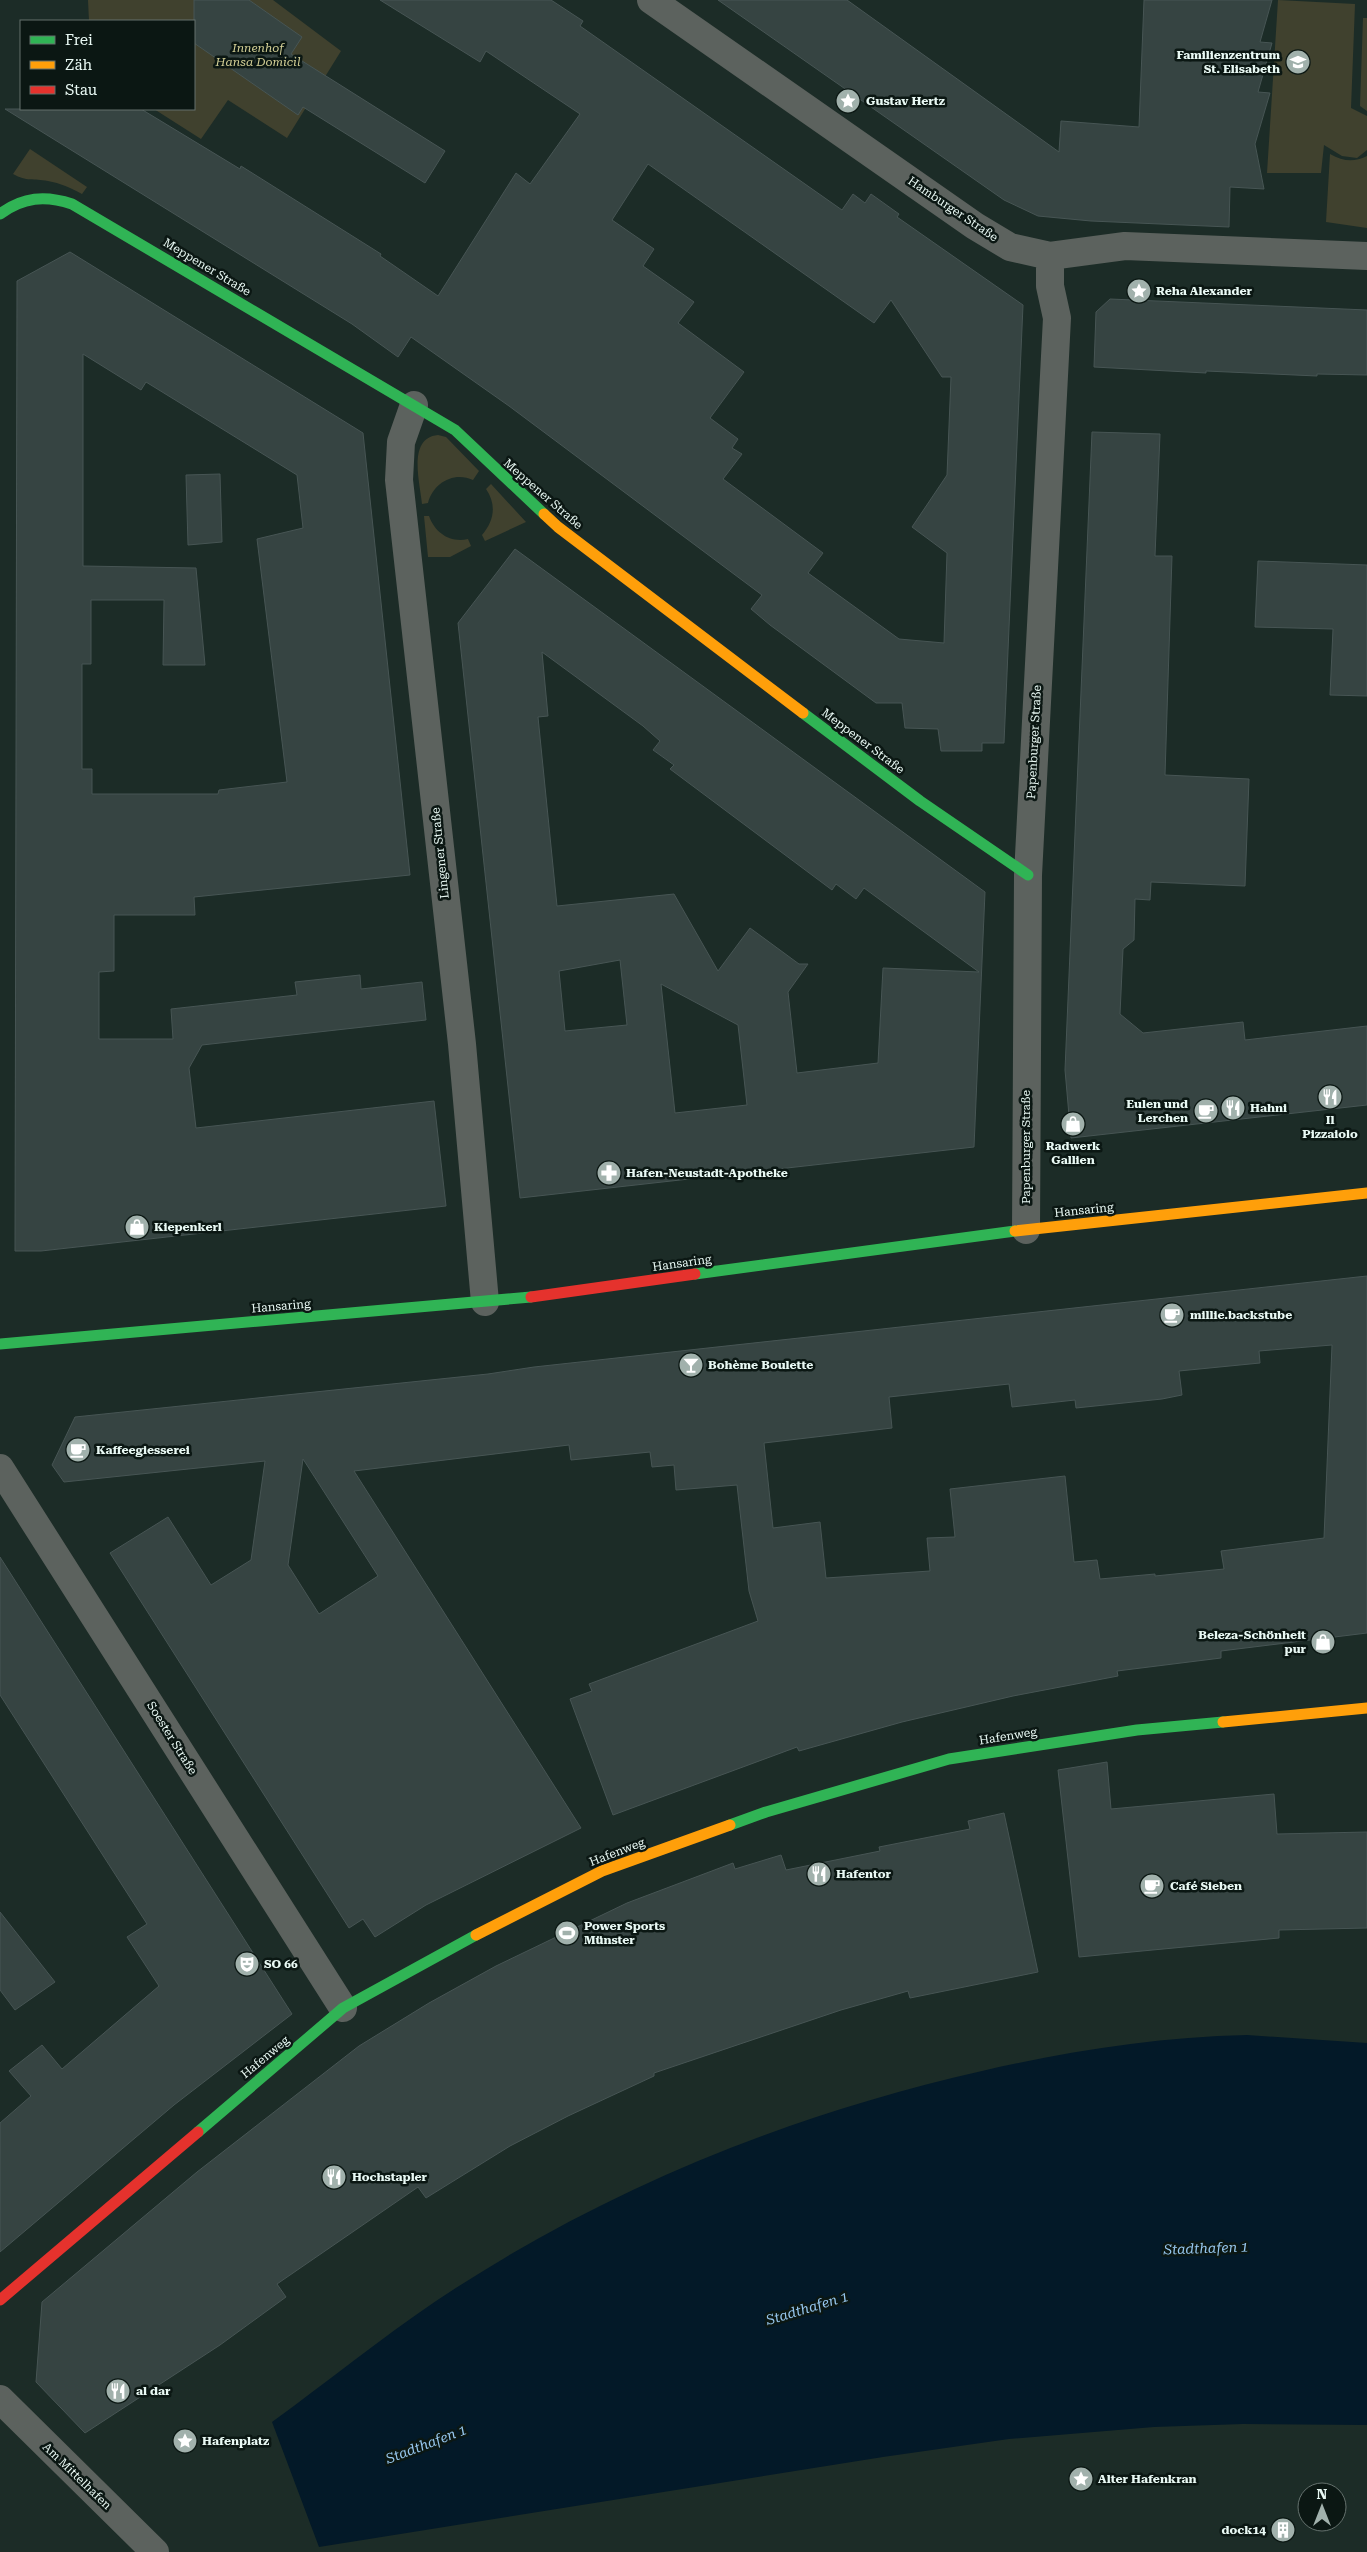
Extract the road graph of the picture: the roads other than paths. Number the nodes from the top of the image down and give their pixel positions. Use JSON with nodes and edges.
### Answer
{"nodes":[{"id":1,"x":651,"y":0,"type":"edge"},
{"id":2,"x":0,"y":214,"type":"edge"},
{"id":3,"x":1050,"y":256,"type":"junction"},
{"id":4,"x":1367,"y":256,"type":"edge"},
{"id":5,"x":414,"y":405,"type":"junction"},
{"id":6,"x":1028,"y":875,"type":"junction"},
{"id":7,"x":1367,"y":1193,"type":"edge"},
{"id":8,"x":1026,"y":1230,"type":"junction"},
{"id":9,"x":485,"y":1302,"type":"junction"},
{"id":10,"x":0,"y":1344,"type":"edge"},
{"id":11,"x":0,"y":1468,"type":"edge"},
{"id":12,"x":1367,"y":1708,"type":"edge"},
{"id":13,"x":343,"y":2008,"type":"junction"},
{"id":14,"x":0,"y":2300,"type":"edge"},
{"id":15,"x":0,"y":2399,"type":"edge"},
{"id":16,"x":155,"y":2552,"type":"edge"}],
"edges":[{"from":1,"to":3,"type":"street","name":"Hamburger Straße"},
{"from":2,"to":5,"type":"street","name":"Meppener Straße"},
{"from":3,"to":4,"type":"street","name":"Hamburger Straße"},
{"from":3,"to":6,"type":"street","name":"Papenburger Straße"},
{"from":5,"to":6,"type":"street","name":"Meppener Straße"},
{"from":5,"to":9,"type":"street","name":"Lingener Straße"},
{"from":6,"to":8,"type":"street","name":"Papenburger Straße"},
{"from":7,"to":8,"type":"street","name":"Hansaring"},
{"from":8,"to":9,"type":"street","name":"Hansaring"},
{"from":9,"to":10,"type":"street","name":"Hansaring"},
{"from":11,"to":13,"type":"street","name":"Soester Straße"},
{"from":12,"to":13,"type":"street","name":"Hafenweg"},
{"from":13,"to":14,"type":"street","name":"Hafenweg"},
{"from":15,"to":16,"type":"street","name":"Am Mittelhafen"}]}
